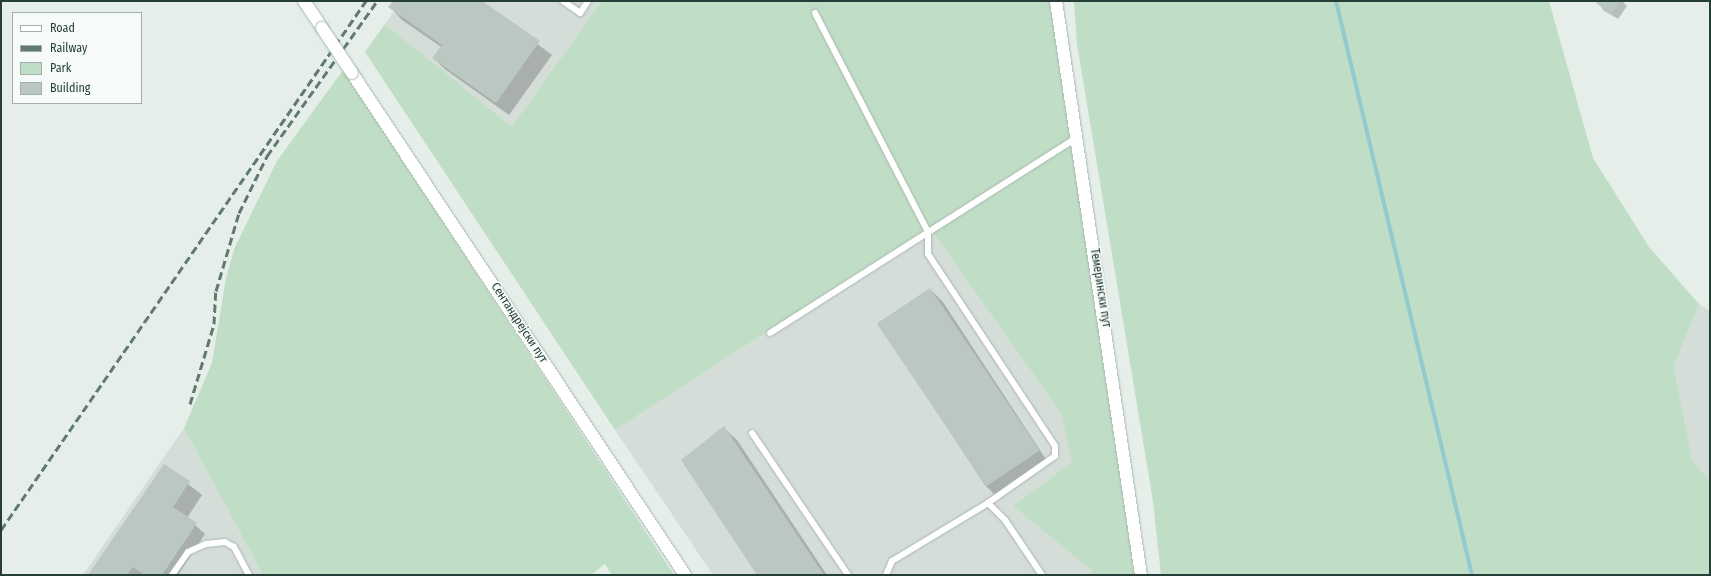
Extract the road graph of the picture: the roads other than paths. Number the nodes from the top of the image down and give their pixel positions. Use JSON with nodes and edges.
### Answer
{"nodes":[{"id":1,"x":304,"y":1,"type":"edge"},
{"id":2,"x":563,"y":1,"type":"edge"},
{"id":3,"x":588,"y":1,"type":"edge"},
{"id":4,"x":1056,"y":1,"type":"edge"},
{"id":5,"x":815,"y":13,"type":"dead end"},
{"id":6,"x":1076,"y":138,"type":"junction"},
{"id":7,"x":928,"y":232,"type":"junction"},
{"id":8,"x":770,"y":333,"type":"dead end"},
{"id":9,"x":752,"y":432,"type":"dead end"},
{"id":10,"x":988,"y":503,"type":"junction"},
{"id":11,"x":172,"y":575,"type":"edge"},
{"id":12,"x":249,"y":575,"type":"edge"},
{"id":13,"x":685,"y":575,"type":"edge"},
{"id":14,"x":848,"y":575,"type":"edge"},
{"id":15,"x":886,"y":575,"type":"edge"},
{"id":16,"x":1042,"y":575,"type":"edge"},
{"id":17,"x":1142,"y":575,"type":"edge"}],
"edges":[{"from":1,"to":13,"type":"main road","name":"Сентандрејски пут","bridge":true},
{"from":2,"to":3,"type":"lane"},
{"from":4,"to":6,"type":"main road","name":"Темерински пут"},
{"from":5,"to":7,"type":"lane"},
{"from":6,"to":7,"type":"lane"},
{"from":6,"to":17,"type":"main road","name":"Темерински пут"},
{"from":7,"to":8,"type":"lane"},
{"from":7,"to":10,"type":"lane"},
{"from":9,"to":14,"type":"lane"},
{"from":10,"to":15,"type":"lane"},
{"from":10,"to":16,"type":"lane"},
{"from":11,"to":12,"type":"lane"}]}
